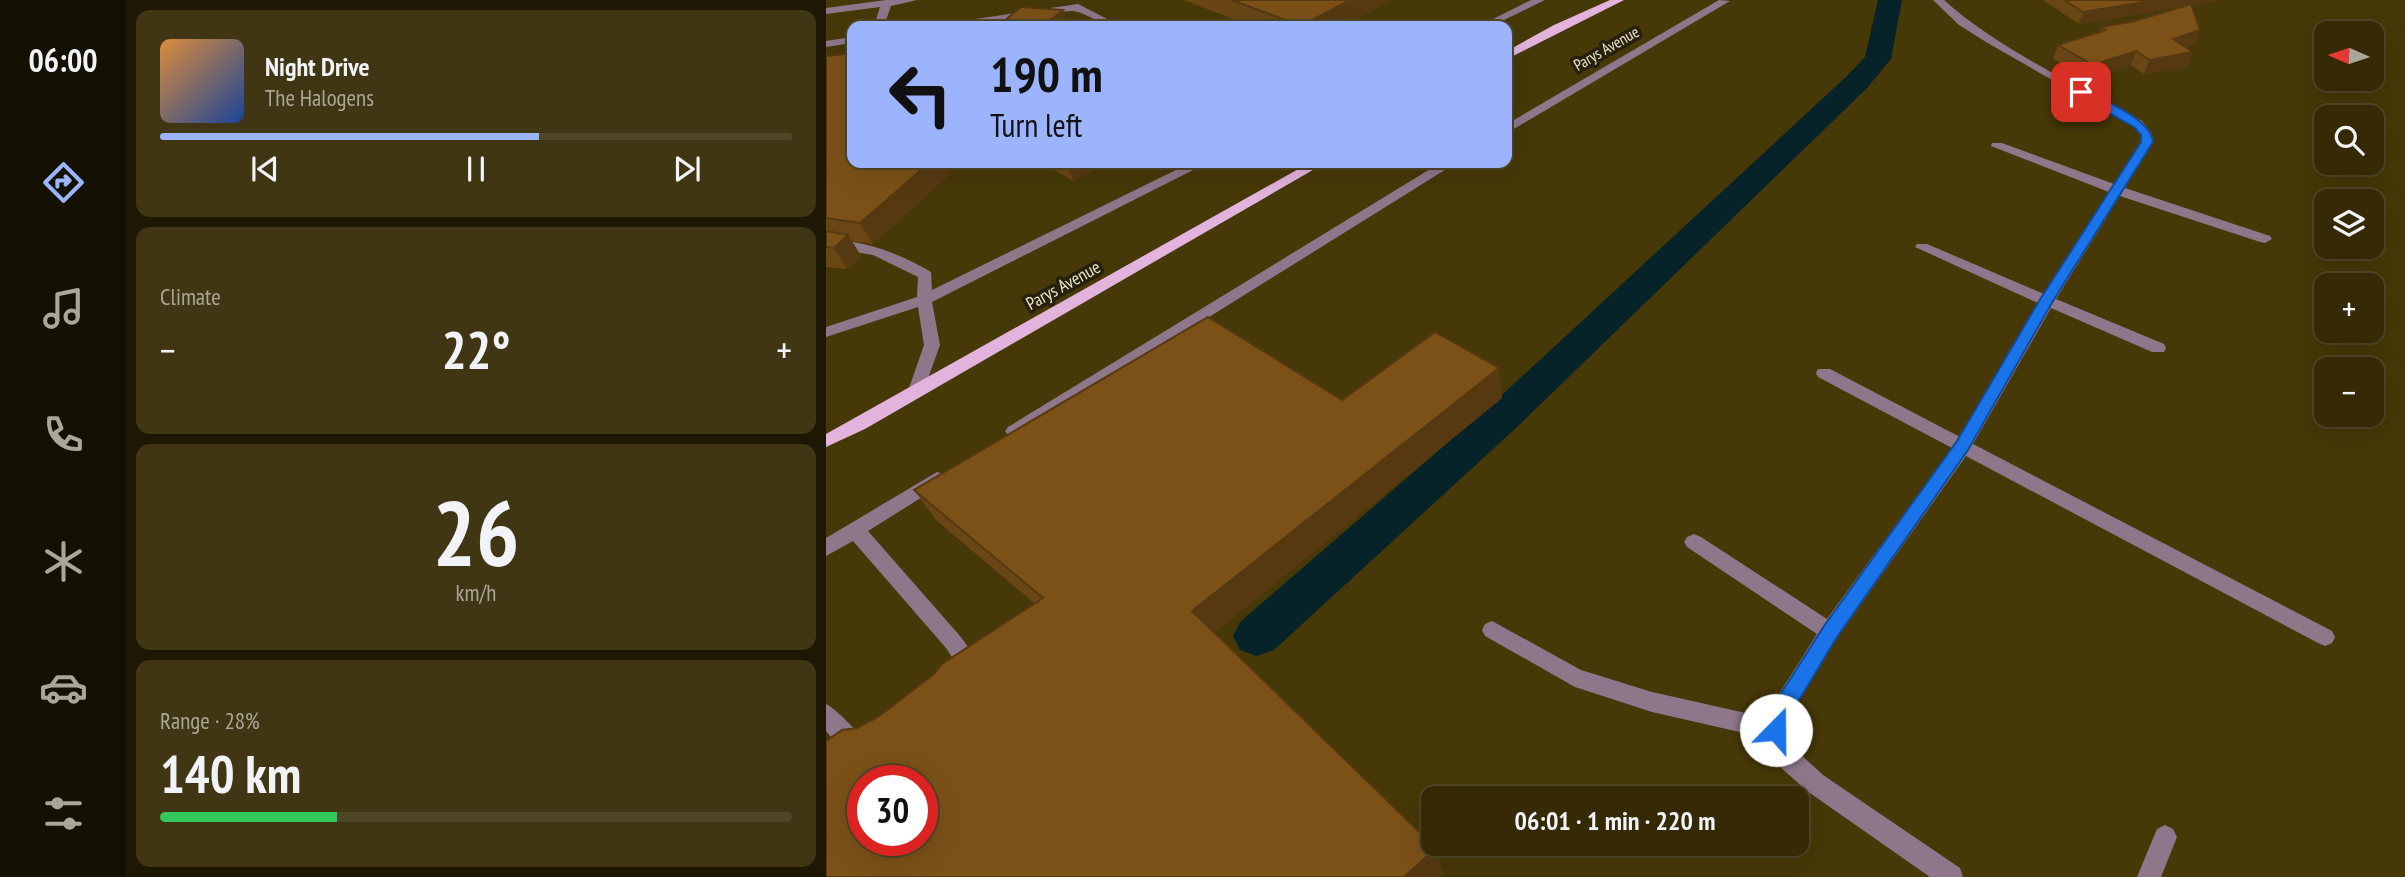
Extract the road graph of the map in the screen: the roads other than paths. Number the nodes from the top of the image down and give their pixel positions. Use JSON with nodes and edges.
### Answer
{"nodes":[{"id":1,"x":912,"y":0,"type":"edge"},
{"id":2,"x":1046,"y":0,"type":"edge"},
{"id":3,"x":1540,"y":0,"type":"edge"},
{"id":4,"x":1619,"y":0,"type":"edge"},
{"id":5,"x":1938,"y":0,"type":"edge"},
{"id":6,"x":1725,"y":1,"type":"edge"},
{"id":7,"x":887,"y":3,"type":"junction"},
{"id":8,"x":1077,"y":4,"type":"edge"},
{"id":9,"x":826,"y":11,"type":"edge"},
{"id":10,"x":999,"y":19,"type":"junction"},
{"id":11,"x":880,"y":21,"type":"edge"},
{"id":12,"x":984,"y":21,"type":"edge"},
{"id":13,"x":1044,"y":21,"type":"edge"},
{"id":14,"x":1104,"y":21,"type":"edge"},
{"id":15,"x":1495,"y":21,"type":"edge"},
{"id":16,"x":847,"y":41,"type":"edge"},
{"id":17,"x":826,"y":44,"type":"edge"},
{"id":18,"x":1512,"y":53,"type":"edge"},
{"id":19,"x":1512,"y":126,"type":"edge"},
{"id":20,"x":1997,"y":146,"type":"dead end"},
{"id":21,"x":1190,"y":168,"type":"edge"},
{"id":22,"x":1309,"y":168,"type":"edge"},
{"id":23,"x":1437,"y":168,"type":"edge"},
{"id":24,"x":2119,"y":191,"type":"junction"},
{"id":25,"x":2265,"y":239,"type":"dead end"},
{"id":26,"x":826,"y":243,"type":"edge"},
{"id":27,"x":1922,"y":247,"type":"dead end"},
{"id":28,"x":924,"y":300,"type":"junction"},
{"id":29,"x":2046,"y":301,"type":"junction"},
{"id":30,"x":826,"y":332,"type":"edge"},
{"id":31,"x":2158,"y":348,"type":"dead end"},
{"id":32,"x":1824,"y":373,"type":"dead end"},
{"id":33,"x":916,"y":391,"type":"junction"},
{"id":34,"x":826,"y":441,"type":"edge"},
{"id":35,"x":996,"y":443,"type":"edge"},
{"id":36,"x":1963,"y":446,"type":"junction"},
{"id":37,"x":949,"y":472,"type":"edge"},
{"id":38,"x":855,"y":530,"type":"junction"},
{"id":39,"x":1694,"y":542,"type":"dead end"},
{"id":40,"x":826,"y":548,"type":"edge"},
{"id":41,"x":1492,"y":630,"type":"dead end"},
{"id":42,"x":1830,"y":632,"type":"junction"},
{"id":43,"x":2325,"y":637,"type":"dead end"},
{"id":44,"x":948,"y":693,"type":"edge"},
{"id":45,"x":826,"y":714,"type":"edge"},
{"id":46,"x":1776,"y":730,"type":"junction"},
{"id":47,"x":876,"y":745,"type":"edge"},
{"id":48,"x":2165,"y":836,"type":"dead end"},
{"id":49,"x":1951,"y":877,"type":"edge"},
{"id":50,"x":2150,"y":877,"type":"edge"}],
"edges":[{"from":1,"to":7,"type":"street"},
{"from":2,"to":10,"type":"street"},
{"from":3,"to":15,"type":"street"},
{"from":4,"to":18,"type":"main road","name":"Parys Avenue"},
{"from":5,"to":24,"type":"street"},
{"from":6,"to":19,"type":"street","name":"Parys Avenue"},
{"from":7,"to":9,"type":"street"},
{"from":7,"to":11,"type":"street"},
{"from":8,"to":10,"type":"street"},
{"from":8,"to":14,"type":"street"},
{"from":10,"to":12,"type":"street"},
{"from":10,"to":13,"type":"street"},
{"from":16,"to":17,"type":"street"},
{"from":20,"to":24,"type":"street"},
{"from":21,"to":28,"type":"street"},
{"from":22,"to":33,"type":"main road","name":"Parys Avenue"},
{"from":23,"to":35,"type":"street"},
{"from":24,"to":25,"type":"street"},
{"from":24,"to":29,"type":"street"},
{"from":26,"to":28,"type":"street"},
{"from":27,"to":29,"type":"street"},
{"from":28,"to":30,"type":"street"},
{"from":28,"to":33,"type":"street"},
{"from":29,"to":31,"type":"street"},
{"from":29,"to":36,"type":"street"},
{"from":32,"to":36,"type":"street"},
{"from":33,"to":34,"type":"main road","name":"Parys Avenue"},
{"from":36,"to":42,"type":"street"},
{"from":36,"to":43,"type":"street"},
{"from":37,"to":38,"type":"street"},
{"from":38,"to":40,"type":"street"},
{"from":38,"to":44,"type":"street"},
{"from":39,"to":42,"type":"street"},
{"from":41,"to":46,"type":"street"},
{"from":42,"to":46,"type":"street"},
{"from":45,"to":47,"type":"street"},
{"from":46,"to":49,"type":"street"},
{"from":48,"to":50,"type":"street"}]}
